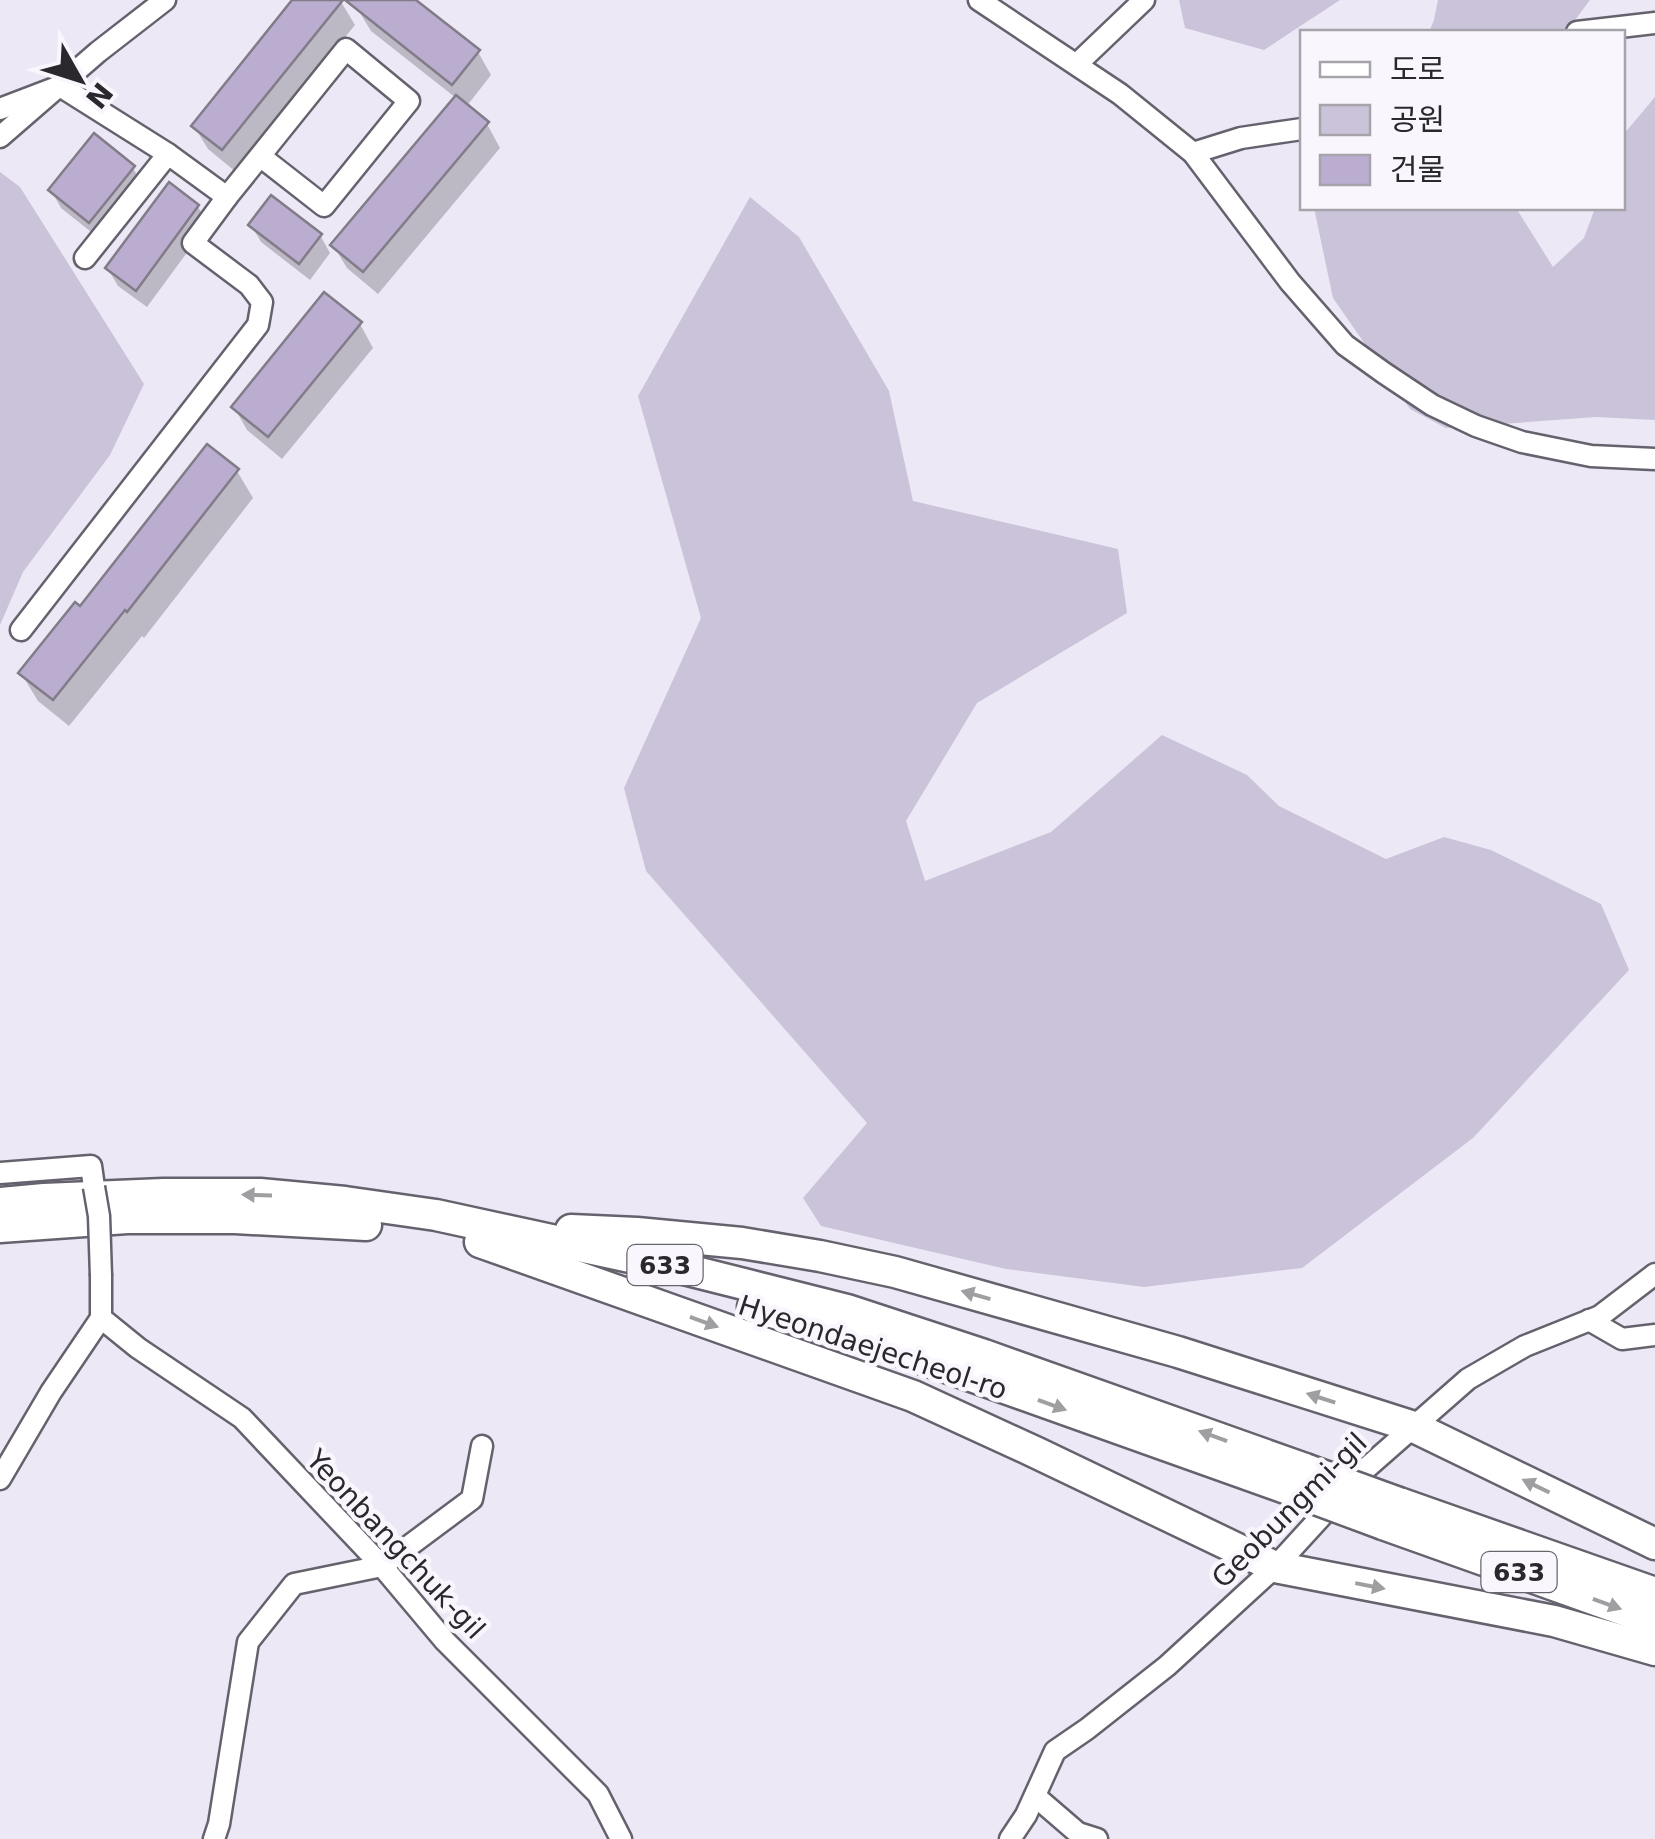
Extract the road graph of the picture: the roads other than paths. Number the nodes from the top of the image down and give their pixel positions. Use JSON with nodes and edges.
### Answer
{"nodes":[{"id":1,"x":165,"y":0,"type":"edge"},
{"id":2,"x":978,"y":0,"type":"edge"},
{"id":3,"x":1144,"y":0,"type":"edge"},
{"id":4,"x":1655,"y":23,"type":"edge"},
{"id":5,"x":1594,"y":30,"type":"edge"},
{"id":6,"x":1077,"y":64,"type":"junction"},
{"id":7,"x":60,"y":86,"type":"junction"},
{"id":8,"x":0,"y":109,"type":"edge"},
{"id":9,"x":1300,"y":130,"type":"edge"},
{"id":10,"x":0,"y":137,"type":"edge"},
{"id":11,"x":1193,"y":153,"type":"junction"},
{"id":12,"x":168,"y":154,"type":"junction"},
{"id":13,"x":260,"y":156,"type":"junction"},
{"id":14,"x":228,"y":198,"type":"junction"},
{"id":15,"x":85,"y":258,"type":"dead end"},
{"id":16,"x":1655,"y":459,"type":"edge"},
{"id":17,"x":21,"y":630,"type":"dead end"},
{"id":18,"x":0,"y":1173,"type":"edge"},
{"id":19,"x":0,"y":1203,"type":"edge"},
{"id":20,"x":0,"y":1227,"type":"edge"},
{"id":21,"x":485,"y":1234,"type":"junction"},
{"id":22,"x":1655,"y":1274,"type":"edge"},
{"id":23,"x":101,"y":1318,"type":"junction"},
{"id":24,"x":1588,"y":1320,"type":"junction"},
{"id":25,"x":1655,"y":1336,"type":"edge"},
{"id":26,"x":1414,"y":1427,"type":"junction"},
{"id":27,"x":482,"y":1446,"type":"dead end"},
{"id":28,"x":0,"y":1479,"type":"edge"},
{"id":29,"x":1391,"y":1513,"type":"junction"},
{"id":30,"x":1655,"y":1544,"type":"edge"},
{"id":31,"x":382,"y":1566,"type":"junction"},
{"id":32,"x":1275,"y":1568,"type":"junction"},
{"id":33,"x":1655,"y":1593,"type":"edge"},
{"id":34,"x":1655,"y":1621,"type":"edge"},
{"id":35,"x":1655,"y":1650,"type":"edge"},
{"id":36,"x":1035,"y":1796,"type":"junction"},
{"id":37,"x":214,"y":1839,"type":"edge"},
{"id":38,"x":620,"y":1839,"type":"edge"},
{"id":39,"x":1010,"y":1839,"type":"edge"},
{"id":40,"x":1097,"y":1839,"type":"edge"}],
"edges":[{"from":1,"to":7,"type":"street"},
{"from":2,"to":6,"type":"street"},
{"from":3,"to":6,"type":"street"},
{"from":4,"to":5,"type":"street"},
{"from":6,"to":11,"type":"street"},
{"from":7,"to":8,"type":"street"},
{"from":7,"to":10,"type":"street"},
{"from":7,"to":12,"type":"street"},
{"from":9,"to":11,"type":"street"},
{"from":11,"to":16,"type":"street"},
{"from":12,"to":14,"type":"street"},
{"from":12,"to":15,"type":"street"},
{"from":13,"to":13,"type":"street"},
{"from":13,"to":14,"type":"street"},
{"from":14,"to":17,"type":"street"},
{"from":18,"to":23,"type":"street","bridge":true},
{"from":21,"to":19,"type":"highway","name":"Hyeondaejecheol-ro","number":"633","one_way":true},
{"from":20,"to":21,"type":"highway","name":"Hyeondaejecheol-ro","number":"633"},
{"from":26,"to":21,"type":"highway","one_way":true},
{"from":21,"to":29,"type":"highway","name":"Hyeondaejecheol-ro","number":"633","bridge":true},
{"from":21,"to":32,"type":"highway","one_way":true},
{"from":22,"to":24,"type":"street","name":"Geobungmi-gil"},
{"from":23,"to":28,"type":"street"},
{"from":23,"to":31,"type":"street","name":"Yeonbangchuk-gil"},
{"from":24,"to":25,"type":"street"},
{"from":24,"to":26,"type":"street","name":"Geobungmi-gil"},
{"from":30,"to":26,"type":"highway","one_way":true},
{"from":26,"to":32,"type":"street","name":"Geobungmi-gil"},
{"from":27,"to":31,"type":"street"},
{"from":29,"to":33,"type":"highway","name":"Hyeondaejecheol-ro","number":"633"},
{"from":29,"to":34,"type":"highway","name":"Hyeondaejecheol-ro","number":"633","one_way":true},
{"from":31,"to":37,"type":"street"},
{"from":31,"to":38,"type":"street","name":"Yeonbangchuk-gil"},
{"from":32,"to":35,"type":"highway","one_way":true},
{"from":32,"to":36,"type":"street","name":"Geobungmi-gil"},
{"from":36,"to":39,"type":"street","name":"Geobungmi-gil"},
{"from":36,"to":40,"type":"street"}]}
